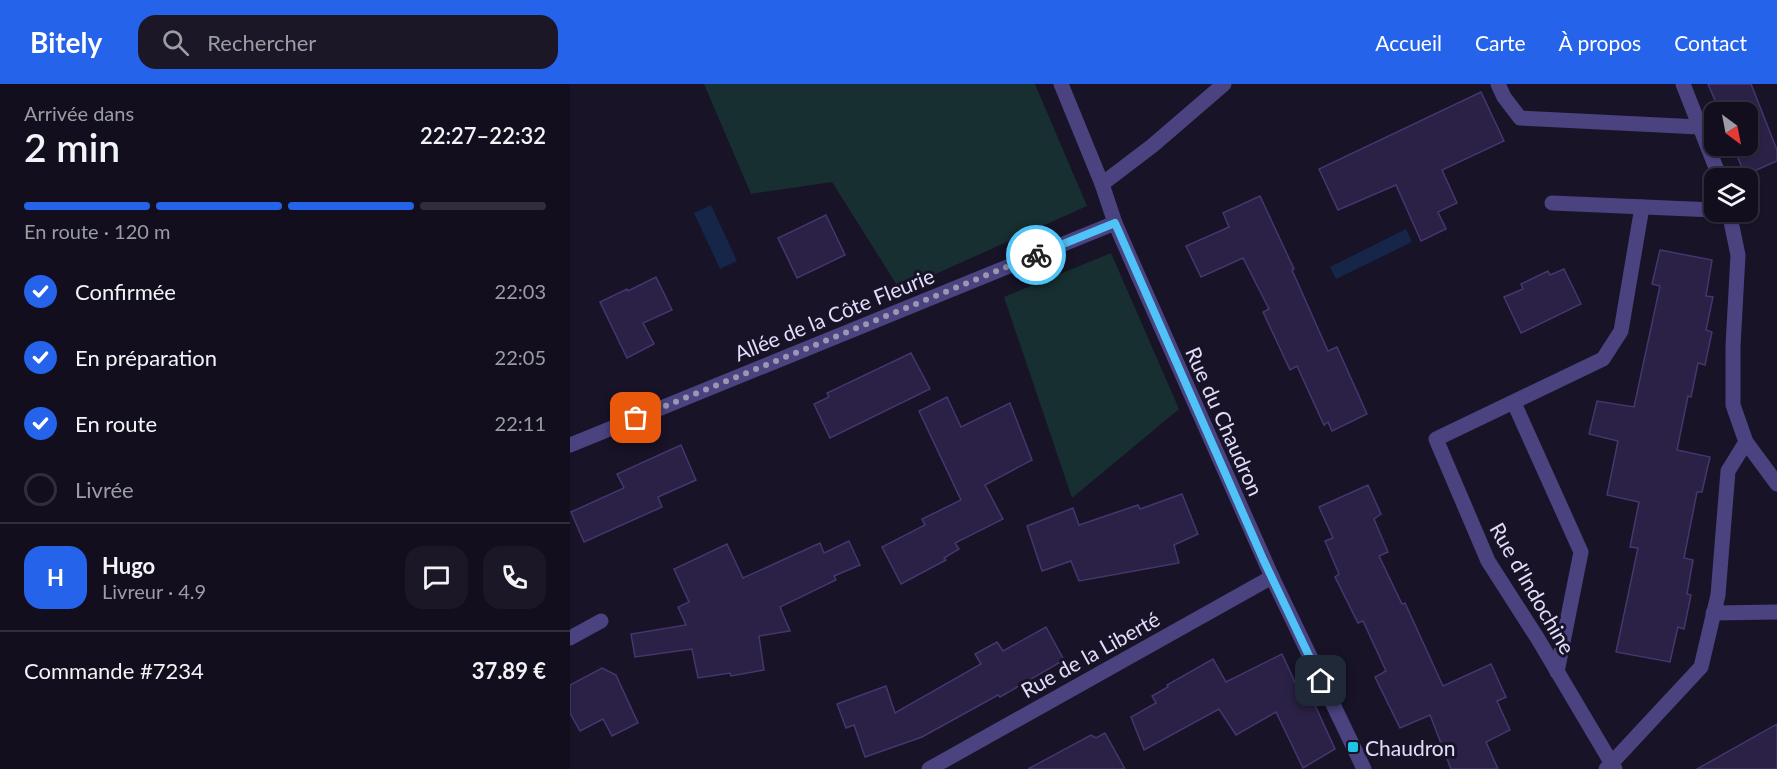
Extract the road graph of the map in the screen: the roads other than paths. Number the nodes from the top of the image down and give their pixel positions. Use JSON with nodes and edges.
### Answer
{"nodes":[{"id":1,"x":1060,"y":84,"type":"edge"},
{"id":2,"x":1224,"y":84,"type":"edge"},
{"id":3,"x":1498,"y":84,"type":"edge"},
{"id":4,"x":1683,"y":84,"type":"edge"},
{"id":5,"x":1699,"y":127,"type":"junction"},
{"id":6,"x":1716,"y":168,"type":"edge"},
{"id":7,"x":1102,"y":184,"type":"junction"},
{"id":8,"x":1552,"y":203,"type":"dead end"},
{"id":9,"x":1642,"y":207,"type":"junction"},
{"id":10,"x":1704,"y":210,"type":"edge"},
{"id":11,"x":1731,"y":222,"type":"edge"},
{"id":12,"x":1115,"y":223,"type":"junction"},
{"id":13,"x":1514,"y":403,"type":"junction"},
{"id":14,"x":1746,"y":442,"type":"junction"},
{"id":15,"x":570,"y":445,"type":"edge"},
{"id":16,"x":1777,"y":484,"type":"edge"},
{"id":17,"x":1272,"y":577,"type":"junction"},
{"id":18,"x":1777,"y":612,"type":"edge"},
{"id":19,"x":1713,"y":613,"type":"junction"},
{"id":20,"x":601,"y":621,"type":"dead end"},
{"id":21,"x":570,"y":638,"type":"edge"},
{"id":22,"x":1557,"y":672,"type":"junction"},
{"id":23,"x":1611,"y":767,"type":"edge"},
{"id":24,"x":929,"y":769,"type":"edge"},
{"id":25,"x":1364,"y":769,"type":"edge"}],
"edges":[{"from":1,"to":7,"type":"street","name":"Rue du Chaudron"},
{"from":2,"to":7,"type":"street"},
{"from":3,"to":5,"type":"street"},
{"from":4,"to":5,"type":"street"},
{"from":5,"to":6,"type":"street"},
{"from":7,"to":12,"type":"street","name":"Rue du Chaudron"},
{"from":8,"to":9,"type":"street"},
{"from":9,"to":10,"type":"street"},
{"from":9,"to":13,"type":"street","name":"Rue d'Indochine"},
{"from":11,"to":14,"type":"street"},
{"from":12,"to":15,"type":"street","name":"Allée de la Côte Fleurie"},
{"from":12,"to":17,"type":"street","name":"Rue du Chaudron"},
{"from":13,"to":22,"type":"street","name":"Rue d'Indochine"},
{"from":13,"to":22,"type":"street","name":"Rue d'Indochine"},
{"from":14,"to":16,"type":"street"},
{"from":14,"to":19,"type":"street"},
{"from":17,"to":24,"type":"street","name":"Rue de la Liberté"},
{"from":17,"to":25,"type":"street","name":"Rue du Chaudron"},
{"from":18,"to":19,"type":"street"},
{"from":19,"to":23,"type":"street"},
{"from":20,"to":21,"type":"street"},
{"from":22,"to":23,"type":"street","name":"Rue d'Indochine"}]}
